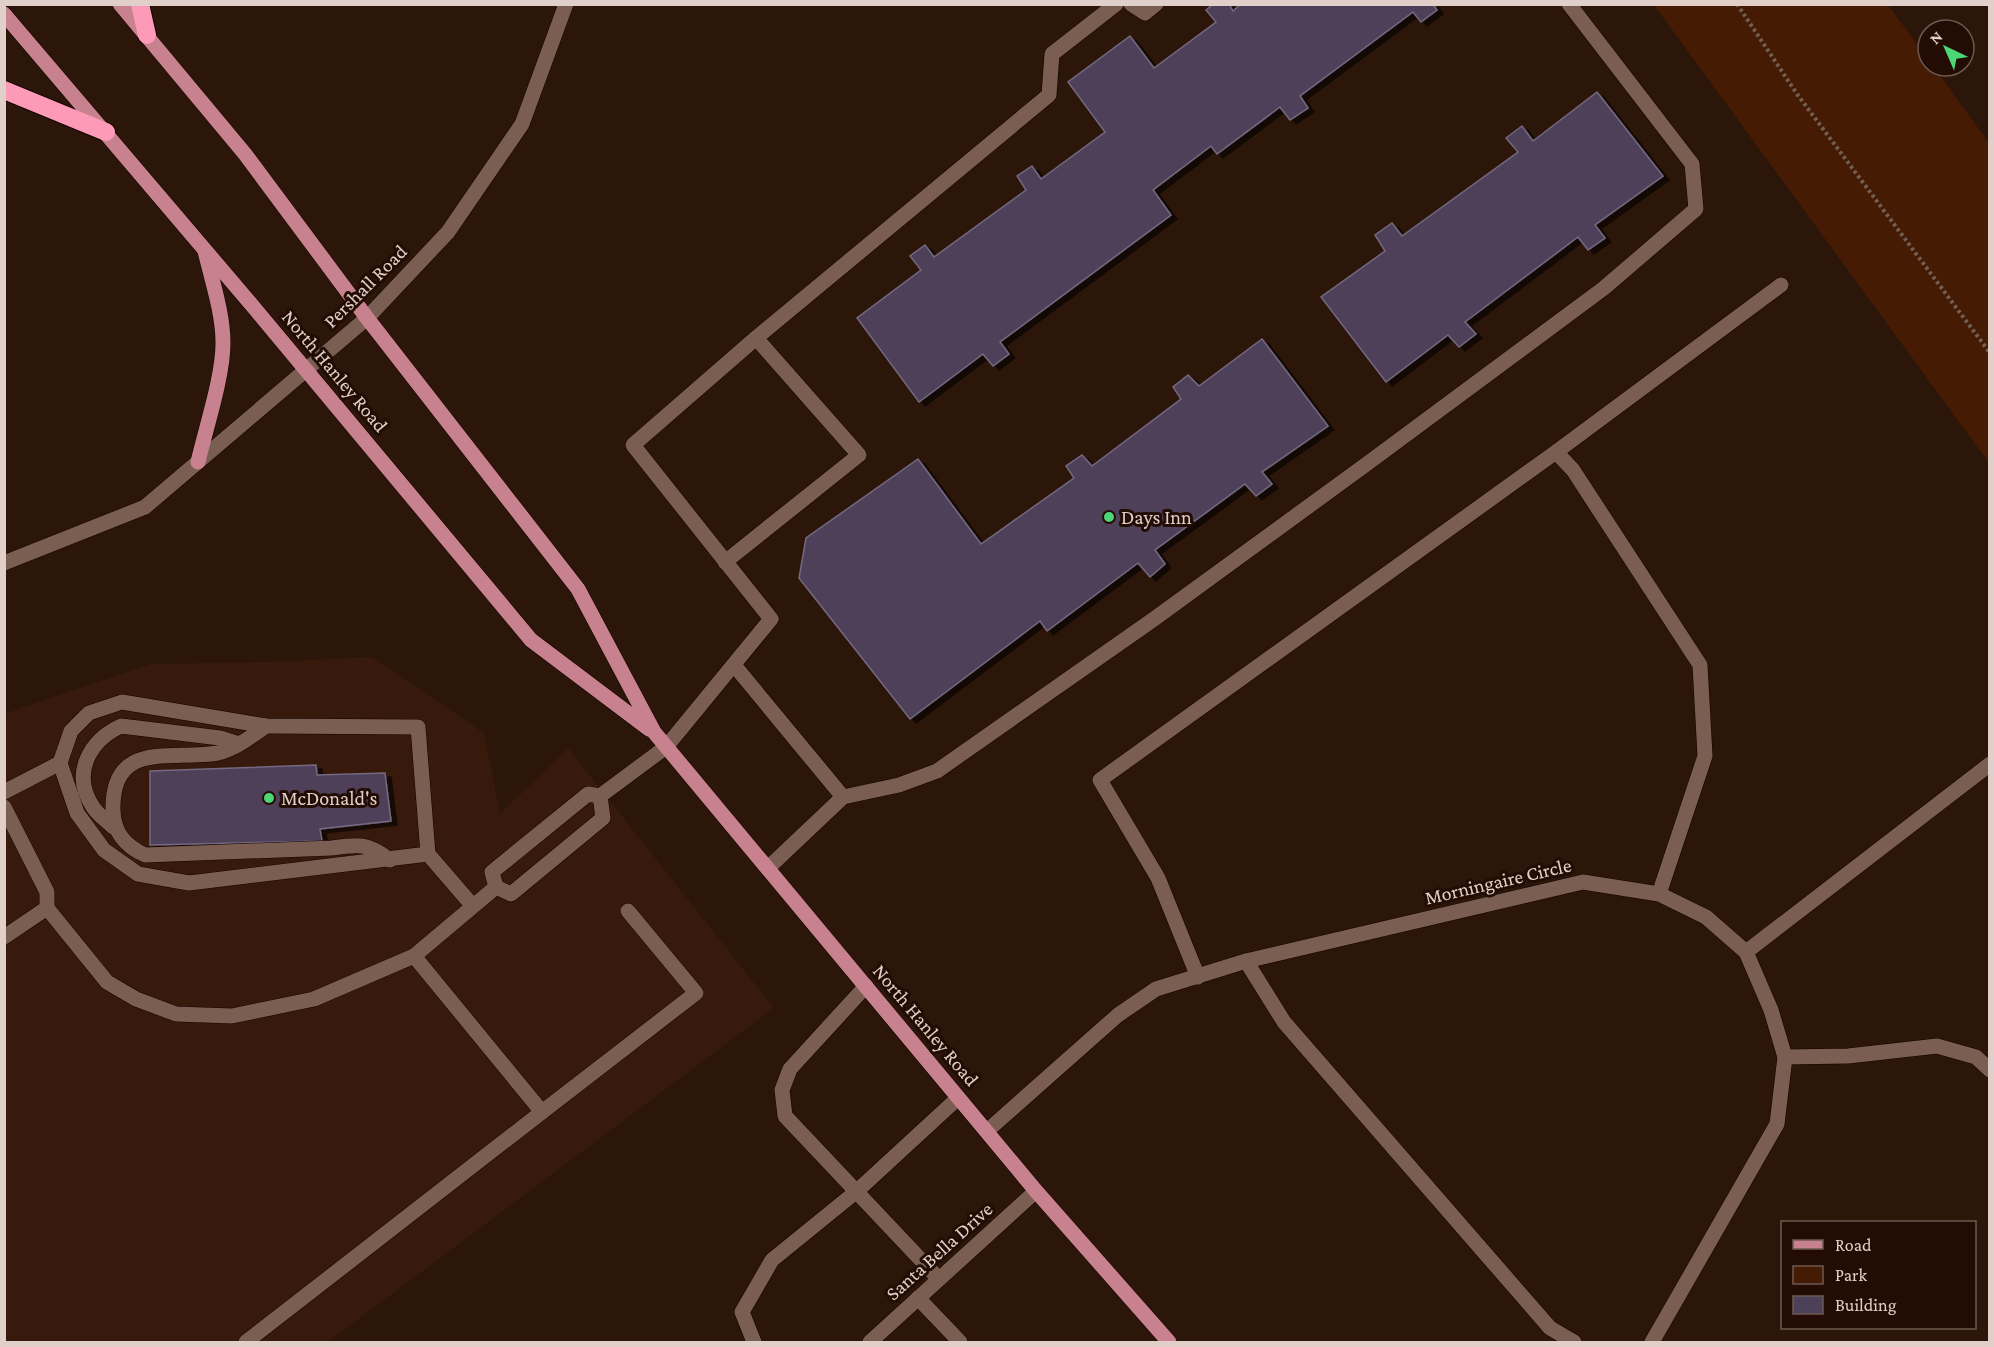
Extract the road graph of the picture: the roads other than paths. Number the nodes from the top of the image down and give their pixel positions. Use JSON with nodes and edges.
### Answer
{"nodes":[{"id":1,"x":120,"y":4,"type":"edge"},
{"id":2,"x":140,"y":4,"type":"edge"},
{"id":3,"x":566,"y":4,"type":"edge"},
{"id":4,"x":1116,"y":4,"type":"edge"},
{"id":5,"x":1131,"y":4,"type":"edge"},
{"id":6,"x":1156,"y":4,"type":"edge"},
{"id":7,"x":1569,"y":4,"type":"edge"},
{"id":8,"x":4,"y":14,"type":"edge"},
{"id":9,"x":147,"y":35,"type":"junction"},
{"id":10,"x":4,"y":90,"type":"edge"},
{"id":11,"x":106,"y":132,"type":"junction"},
{"id":12,"x":204,"y":248,"type":"junction"},
{"id":13,"x":1781,"y":285,"type":"dead end"},
{"id":14,"x":367,"y":318,"type":"junction"},
{"id":15,"x":756,"y":338,"type":"junction"},
{"id":16,"x":306,"y":370,"type":"junction"},
{"id":17,"x":1556,"y":452,"type":"junction"},
{"id":18,"x":198,"y":462,"type":"junction"},
{"id":19,"x":725,"y":562,"type":"junction"},
{"id":20,"x":4,"y":563,"type":"edge"},
{"id":21,"x":734,"y":665,"type":"junction"},
{"id":22,"x":266,"y":726,"type":"junction"},
{"id":23,"x":654,"y":732,"type":"junction"},
{"id":24,"x":239,"y":744,"type":"junction"},
{"id":25,"x":666,"y":747,"type":"junction"},
{"id":26,"x":60,"y":763,"type":"junction"},
{"id":27,"x":1989,"y":764,"type":"edge"},
{"id":28,"x":4,"y":792,"type":"edge"},
{"id":29,"x":600,"y":796,"type":"junction"},
{"id":30,"x":843,"y":797,"type":"junction"},
{"id":31,"x":4,"y":807,"type":"edge"},
{"id":32,"x":113,"y":827,"type":"junction"},
{"id":33,"x":428,"y":854,"type":"junction"},
{"id":34,"x":390,"y":860,"type":"junction"},
{"id":35,"x":768,"y":868,"type":"junction"},
{"id":36,"x":496,"y":887,"type":"junction"},
{"id":37,"x":1659,"y":894,"type":"junction"},
{"id":38,"x":472,"y":905,"type":"junction"},
{"id":39,"x":47,"y":908,"type":"junction"},
{"id":40,"x":628,"y":910,"type":"dead end"},
{"id":41,"x":4,"y":937,"type":"edge"},
{"id":42,"x":1746,"y":952,"type":"junction"},
{"id":43,"x":414,"y":956,"type":"junction"},
{"id":44,"x":1246,"y":961,"type":"junction"},
{"id":45,"x":1198,"y":976,"type":"junction"},
{"id":46,"x":866,"y":986,"type":"junction"},
{"id":47,"x":1785,"y":1057,"type":"junction"},
{"id":48,"x":1989,"y":1070,"type":"edge"},
{"id":49,"x":958,"y":1098,"type":"junction"},
{"id":50,"x":542,"y":1112,"type":"junction"},
{"id":51,"x":987,"y":1131,"type":"junction"},
{"id":52,"x":856,"y":1191,"type":"junction"},
{"id":53,"x":1036,"y":1191,"type":"junction"},
{"id":54,"x":939,"y":1279,"type":"junction"},
{"id":55,"x":918,"y":1298,"type":"junction"},
{"id":56,"x":246,"y":1342,"type":"edge"},
{"id":57,"x":754,"y":1342,"type":"edge"},
{"id":58,"x":870,"y":1342,"type":"edge"},
{"id":59,"x":960,"y":1342,"type":"edge"},
{"id":60,"x":1169,"y":1342,"type":"edge"},
{"id":61,"x":1574,"y":1342,"type":"edge"},
{"id":62,"x":1652,"y":1342,"type":"edge"}],
"edges":[{"from":1,"to":9,"type":"main road","name":"North Hanley Road"},
{"from":2,"to":9,"type":"highway"},
{"from":3,"to":14,"type":"street","name":"Pershall Road"},
{"from":4,"to":15,"type":"street"},
{"from":5,"to":6,"type":"street"},
{"from":7,"to":30,"type":"street"},
{"from":8,"to":11,"type":"main road","name":"North Hanley Road"},
{"from":9,"to":14,"type":"main road","name":"North Hanley Road"},
{"from":10,"to":11,"type":"highway"},
{"from":11,"to":12,"type":"main road","name":"North Hanley Road"},
{"from":12,"to":16,"type":"main road","name":"North Hanley Road"},
{"from":12,"to":18,"type":"main road"},
{"from":13,"to":17,"type":"street"},
{"from":14,"to":16,"type":"street","name":"Pershall Road"},
{"from":14,"to":23,"type":"main road","name":"North Hanley Road"},
{"from":15,"to":19,"type":"street"},
{"from":15,"to":19,"type":"street"},
{"from":16,"to":18,"type":"street","name":"Pershall Road"},
{"from":16,"to":23,"type":"main road","name":"North Hanley Road"},
{"from":17,"to":37,"type":"street"},
{"from":17,"to":45,"type":"street"},
{"from":18,"to":20,"type":"street","name":"Pershall Road"},
{"from":19,"to":21,"type":"street"},
{"from":21,"to":25,"type":"street"},
{"from":21,"to":30,"type":"street"},
{"from":22,"to":24,"type":"street"},
{"from":22,"to":26,"type":"street"},
{"from":22,"to":33,"type":"street"},
{"from":23,"to":25,"type":"main road","name":"North Hanley Road"},
{"from":24,"to":32,"type":"street"},
{"from":24,"to":32,"type":"street"},
{"from":25,"to":29,"type":"street"},
{"from":25,"to":35,"type":"main road","name":"North Hanley Road"},
{"from":26,"to":28,"type":"street"},
{"from":26,"to":34,"type":"street"},
{"from":27,"to":42,"type":"street"},
{"from":29,"to":36,"type":"street"},
{"from":29,"to":36,"type":"street"},
{"from":30,"to":35,"type":"street"},
{"from":31,"to":39,"type":"street"},
{"from":32,"to":34,"type":"street"},
{"from":33,"to":34,"type":"street"},
{"from":33,"to":38,"type":"street"},
{"from":35,"to":46,"type":"main road","name":"North Hanley Road"},
{"from":36,"to":38,"type":"street"},
{"from":37,"to":42,"type":"street","name":"Morningaire Circle"},
{"from":37,"to":44,"type":"street","name":"Morningaire Circle"},
{"from":38,"to":43,"type":"street"},
{"from":39,"to":41,"type":"street"},
{"from":39,"to":43,"type":"street"},
{"from":40,"to":50,"type":"street"},
{"from":42,"to":47,"type":"street","name":"Morningaire Circle"},
{"from":43,"to":50,"type":"street"},
{"from":44,"to":45,"type":"street","name":"Morningaire Circle"},
{"from":44,"to":61,"type":"street"},
{"from":45,"to":51,"type":"street","name":"Morningaire Circle"},
{"from":46,"to":49,"type":"main road","name":"North Hanley Road"},
{"from":46,"to":52,"type":"street"},
{"from":47,"to":48,"type":"street"},
{"from":47,"to":62,"type":"street","name":"Morningaire Circle"},
{"from":49,"to":51,"type":"main road","name":"North Hanley Road"},
{"from":49,"to":52,"type":"street"},
{"from":50,"to":56,"type":"street"},
{"from":51,"to":53,"type":"main road","name":"North Hanley Road"},
{"from":52,"to":54,"type":"street"},
{"from":52,"to":57,"type":"street"},
{"from":53,"to":54,"type":"street","name":"Santa Bella Drive"},
{"from":53,"to":60,"type":"main road","name":"North Hanley Road"},
{"from":54,"to":55,"type":"street","name":"Santa Bella Drive"},
{"from":55,"to":58,"type":"street","name":"Santa Bella Drive"},
{"from":55,"to":59,"type":"street"}]}
